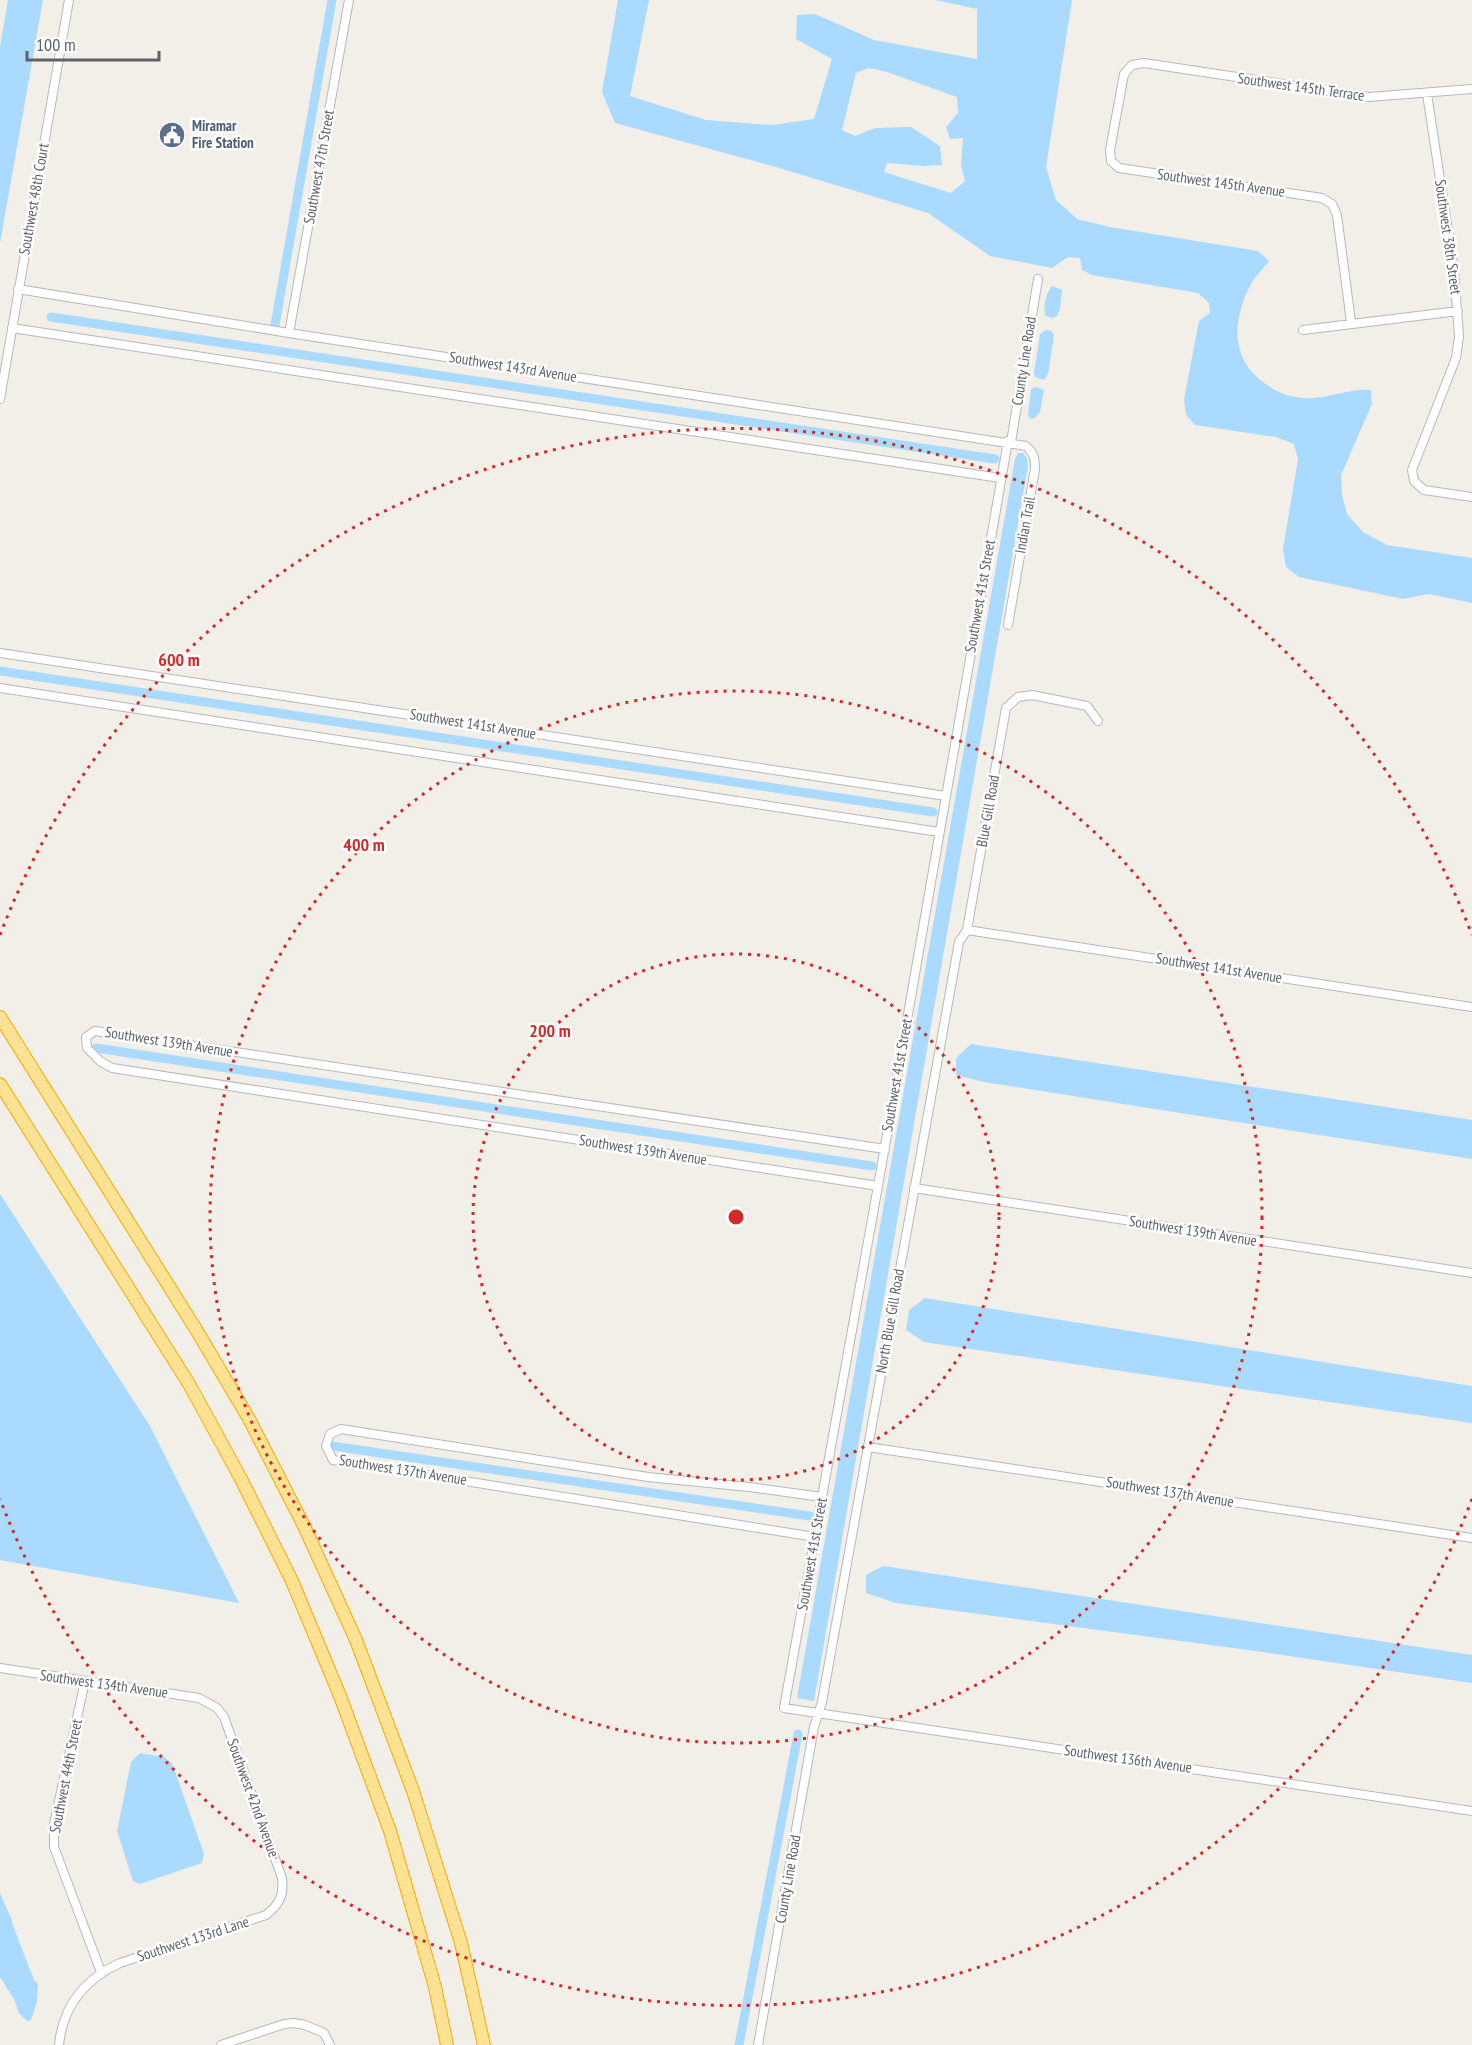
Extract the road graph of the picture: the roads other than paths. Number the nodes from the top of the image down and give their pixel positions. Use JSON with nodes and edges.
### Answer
{"nodes":[{"id":1,"x":69,"y":0,"type":"edge"},
{"id":2,"x":349,"y":0,"type":"edge"},
{"id":3,"x":1472,"y":89,"type":"edge"},
{"id":4,"x":1427,"y":94,"type":"junction"},
{"id":5,"x":1111,"y":160,"type":"joint"},
{"id":6,"x":1038,"y":279,"type":"dead end"},
{"id":7,"x":18,"y":289,"type":"junction"},
{"id":8,"x":1458,"y":310,"type":"junction"},
{"id":9,"x":1351,"y":322,"type":"junction"},
{"id":10,"x":12,"y":328,"type":"junction"},
{"id":11,"x":1303,"y":330,"type":"dead end"},
{"id":12,"x":289,"y":333,"type":"junction"},
{"id":13,"x":0,"y":399,"type":"edge"},
{"id":14,"x":1009,"y":442,"type":"junction"},
{"id":15,"x":1000,"y":478,"type":"junction"},
{"id":16,"x":1472,"y":497,"type":"edge"},
{"id":17,"x":1008,"y":625,"type":"dead end"},
{"id":18,"x":0,"y":653,"type":"edge"},
{"id":19,"x":0,"y":688,"type":"edge"},
{"id":20,"x":1098,"y":721,"type":"dead end"},
{"id":21,"x":946,"y":796,"type":"junction"},
{"id":22,"x":939,"y":832,"type":"junction"},
{"id":23,"x":967,"y":930,"type":"junction"},
{"id":24,"x":1472,"y":1006,"type":"edge"},
{"id":25,"x":0,"y":1017,"type":"edge"},
{"id":26,"x":0,"y":1084,"type":"edge"},
{"id":27,"x":885,"y":1149,"type":"junction"},
{"id":28,"x":878,"y":1186,"type":"junction"},
{"id":29,"x":914,"y":1188,"type":"junction"},
{"id":30,"x":1472,"y":1273,"type":"edge"},
{"id":31,"x":868,"y":1446,"type":"junction"},
{"id":32,"x":822,"y":1497,"type":"junction"},
{"id":33,"x":815,"y":1537,"type":"junction"},
{"id":34,"x":1472,"y":1538,"type":"edge"},
{"id":35,"x":0,"y":1668,"type":"edge"},
{"id":36,"x":85,"y":1681,"type":"junction"},
{"id":37,"x":208,"y":1701,"type":"joint"},
{"id":38,"x":784,"y":1708,"type":"joint"},
{"id":39,"x":819,"y":1713,"type":"junction"},
{"id":40,"x":1472,"y":1811,"type":"edge"},
{"id":41,"x":280,"y":1901,"type":"joint"},
{"id":42,"x":101,"y":1972,"type":"junction"},
{"id":43,"x":59,"y":2045,"type":"edge"},
{"id":44,"x":221,"y":2045,"type":"edge"},
{"id":45,"x":330,"y":2045,"type":"edge"},
{"id":46,"x":447,"y":2045,"type":"edge"},
{"id":47,"x":484,"y":2045,"type":"edge"},
{"id":48,"x":758,"y":2045,"type":"edge"}],
"edges":[{"from":1,"to":7,"type":"street","name":"Southwest 48th Court"},
{"from":2,"to":12,"type":"street","name":"Southwest 47th Street"},
{"from":3,"to":4,"type":"street","name":"Southwest 145th Terrace"},
{"from":4,"to":5,"type":"street","name":"Southwest 145th Terrace"},
{"from":4,"to":8,"type":"street","name":"Southwest 38th Street"},
{"from":5,"to":9,"type":"street","name":"Southwest 145th Avenue"},
{"from":6,"to":14,"type":"street","name":"County Line Road"},
{"from":7,"to":10,"type":"street","name":"Southwest 48th Court"},
{"from":7,"to":12,"type":"street","name":"Southwest 143rd Avenue"},
{"from":8,"to":9,"type":"street"},
{"from":8,"to":16,"type":"street","name":"Southwest 38th Street"},
{"from":9,"to":11,"type":"street"},
{"from":10,"to":13,"type":"street","name":"Southwest 48th Court"},
{"from":10,"to":15,"type":"street"},
{"from":12,"to":14,"type":"street","name":"Southwest 143rd Avenue"},
{"from":14,"to":15,"type":"street","name":"Southwest 41st Street"},
{"from":14,"to":17,"type":"street","name":"Indian Trail"},
{"from":15,"to":21,"type":"street","name":"Southwest 41st Street"},
{"from":18,"to":21,"type":"street","name":"Southwest 141st Avenue"},
{"from":19,"to":22,"type":"street"},
{"from":20,"to":23,"type":"street","name":"Blue Gill Road"},
{"from":21,"to":22,"type":"street","name":"Southwest 41st Street"},
{"from":22,"to":27,"type":"street","name":"Southwest 41st Street"},
{"from":23,"to":24,"type":"street","name":"Southwest 141st Avenue"},
{"from":23,"to":29,"type":"street","name":"North Blue Gill Road"},
{"from":25,"to":47,"type":"highway"},
{"from":26,"to":46,"type":"highway"},
{"from":27,"to":28,"type":"street","name":"Southwest 41st Street"},
{"from":27,"to":28,"type":"street","name":"Southwest 139th Avenue"},
{"from":28,"to":32,"type":"street","name":"Southwest 41st Street"},
{"from":29,"to":30,"type":"street","name":"Southwest 139th Avenue"},
{"from":29,"to":31,"type":"street","name":"North Blue Gill Road"},
{"from":31,"to":34,"type":"street","name":"Southwest 137th Avenue"},
{"from":31,"to":39,"type":"street","name":"North Blue Gill Road"},
{"from":32,"to":33,"type":"street","name":"Southwest 41st Street"},
{"from":32,"to":33,"type":"street","name":"Southwest 137th Avenue"},
{"from":33,"to":38,"type":"street","name":"Southwest 41st Street"},
{"from":35,"to":36,"type":"street","name":"Southwest 134th Avenue"},
{"from":36,"to":37,"type":"street","name":"Southwest 134th Avenue"},
{"from":36,"to":42,"type":"street","name":"Southwest 44th Street"},
{"from":37,"to":41,"type":"street","name":"Southwest 42nd Avenue"},
{"from":38,"to":39,"type":"street","name":"Southwest 136th Avenue"},
{"from":39,"to":40,"type":"street","name":"Southwest 136th Avenue"},
{"from":39,"to":48,"type":"street","name":"County Line Road"},
{"from":41,"to":42,"type":"street","name":"Southwest 133rd Lane"},
{"from":42,"to":43,"type":"street"},
{"from":44,"to":45,"type":"street"}]}
